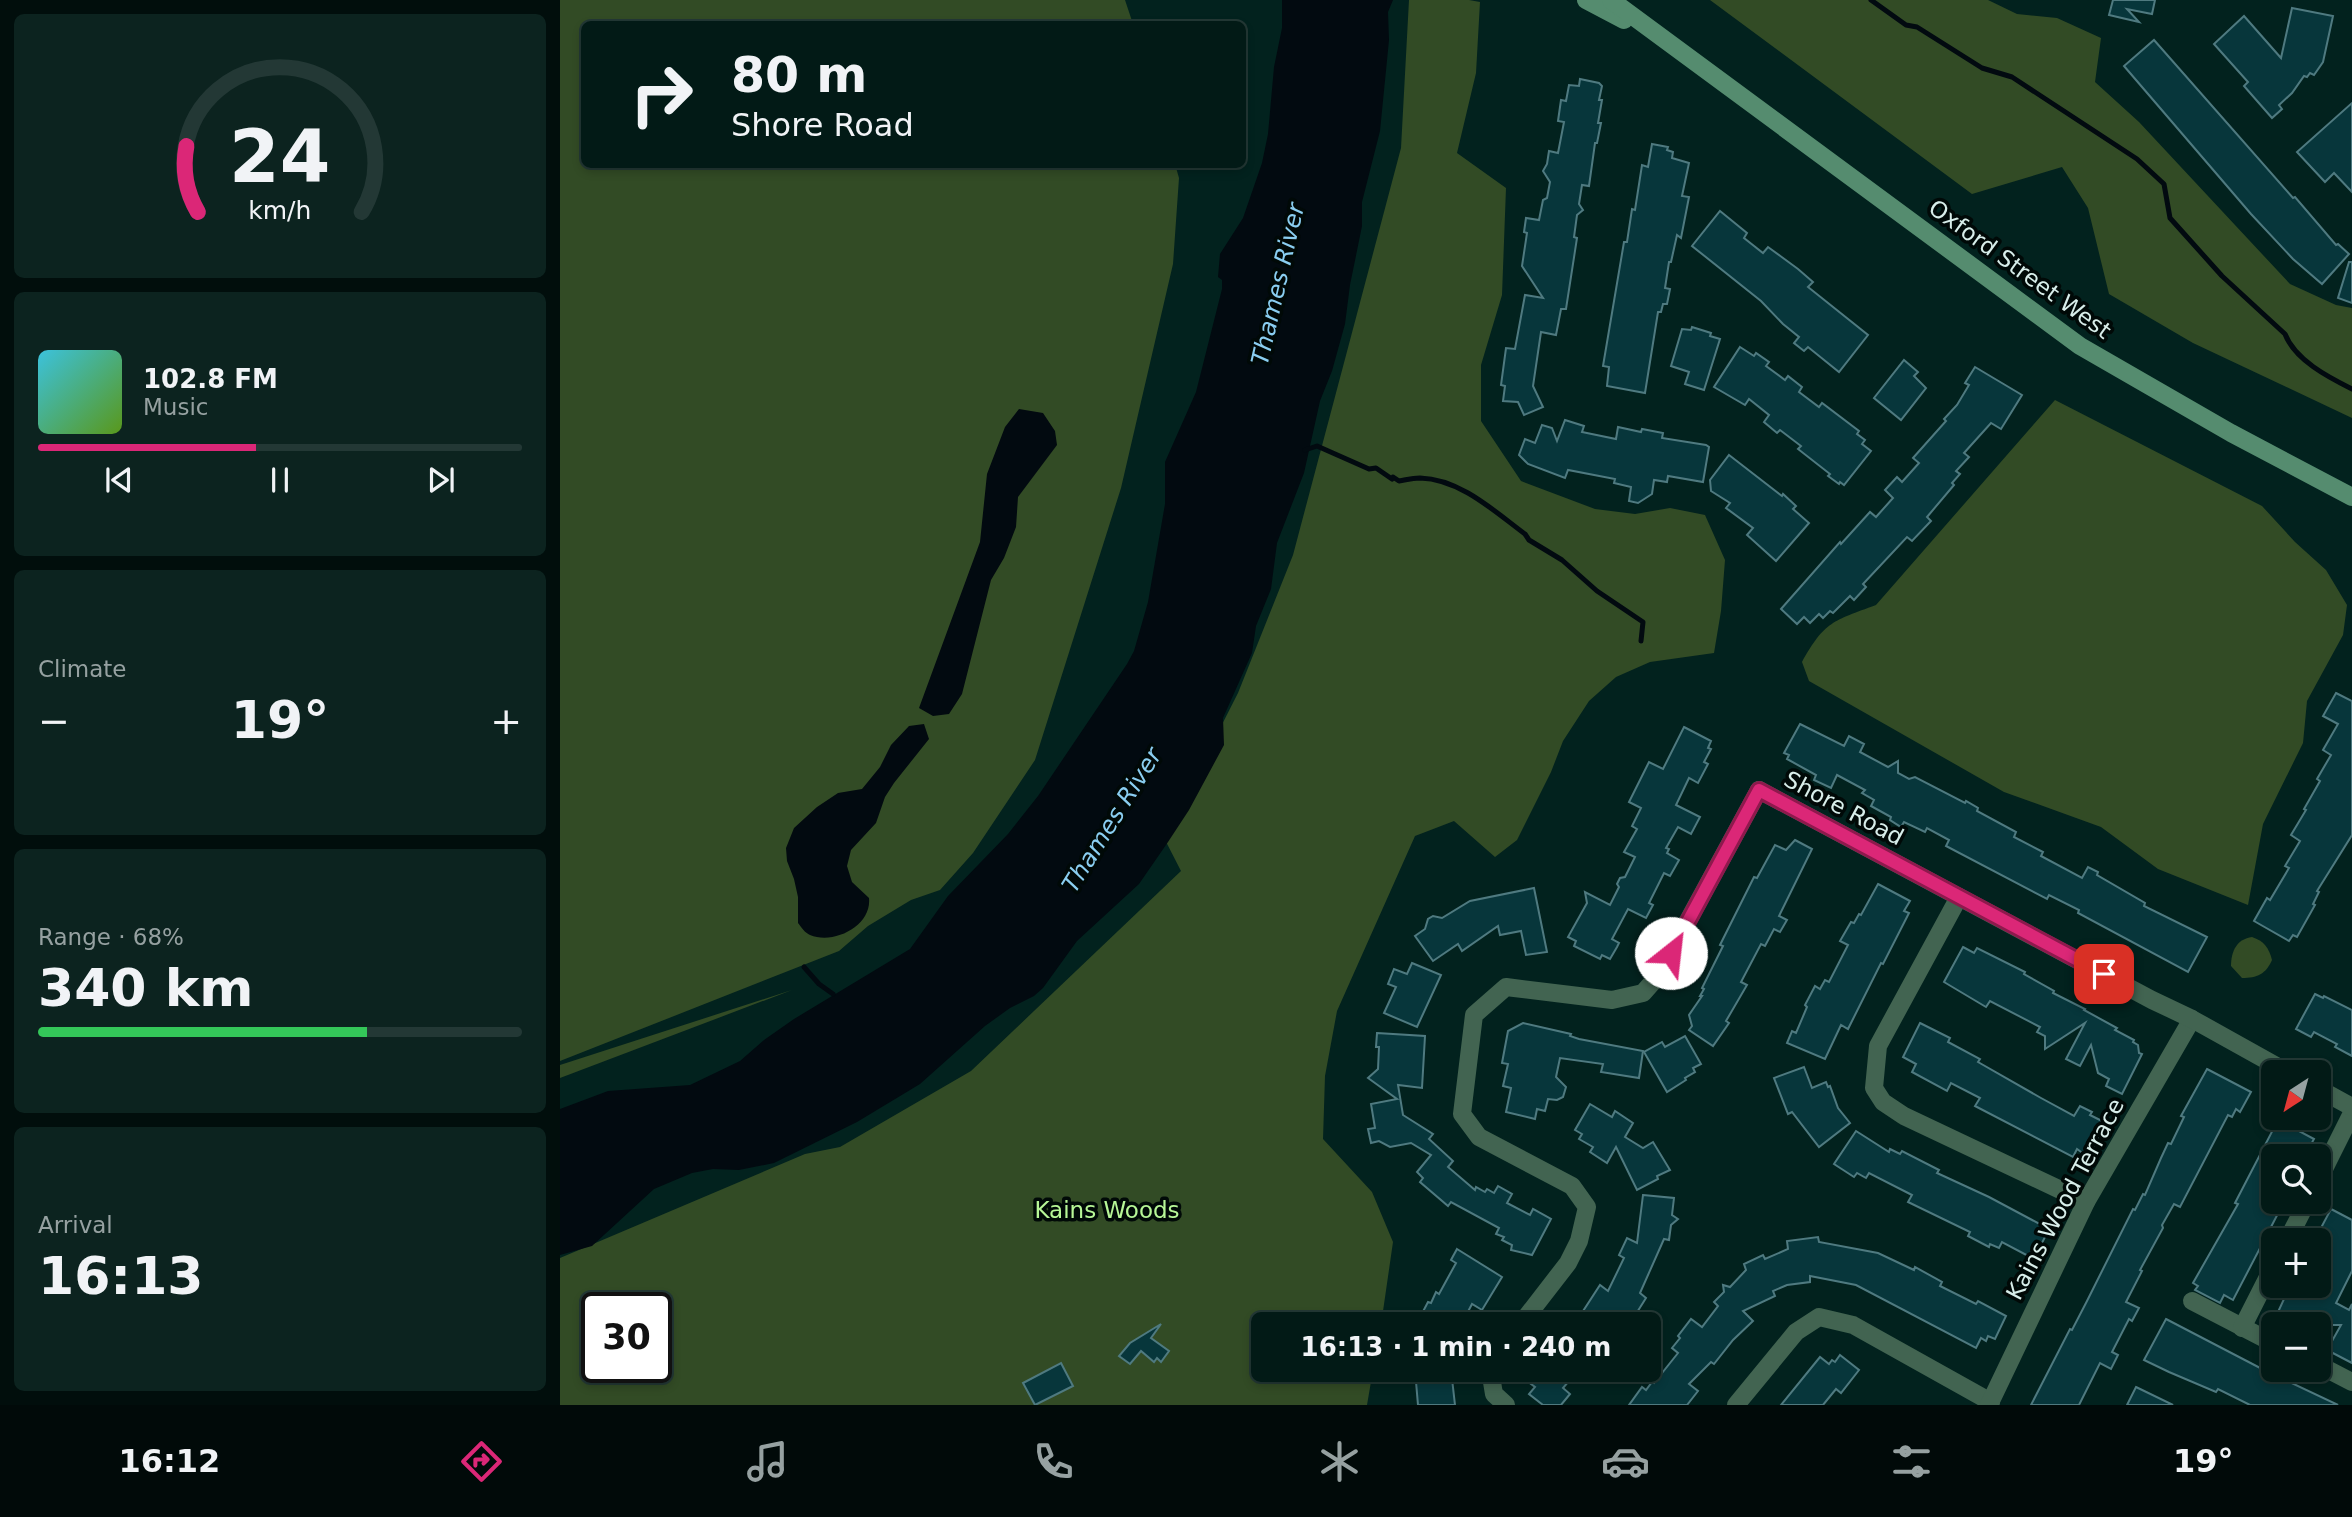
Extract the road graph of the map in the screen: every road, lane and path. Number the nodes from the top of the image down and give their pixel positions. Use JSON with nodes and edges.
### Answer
{"nodes":[{"id":1,"x":1586,"y":0,"type":"edge"},
{"id":2,"x":1611,"y":0,"type":"edge"},
{"id":3,"x":1679,"y":50,"type":"junction"},
{"id":4,"x":2352,"y":497,"type":"edge"},
{"id":5,"x":1959,"y":897,"type":"junction"},
{"id":6,"x":2192,"y":1019,"type":"junction"},
{"id":7,"x":2266,"y":1060,"type":"edge"},
{"id":8,"x":2331,"y":1096,"type":"edge"},
{"id":9,"x":2352,"y":1107,"type":"edge"},
{"id":10,"x":2352,"y":1113,"type":"edge"},
{"id":11,"x":2331,"y":1155,"type":"edge"},
{"id":12,"x":2086,"y":1202,"type":"junction"},
{"id":13,"x":2261,"y":1291,"type":"edge"},
{"id":14,"x":2192,"y":1301,"type":"dead end"},
{"id":15,"x":1530,"y":1312,"type":"edge"},
{"id":16,"x":2242,"y":1328,"type":"junction"},
{"id":17,"x":2261,"y":1337,"type":"edge"},
{"id":18,"x":2331,"y":1372,"type":"edge"},
{"id":19,"x":1492,"y":1382,"type":"edge"},
{"id":20,"x":2352,"y":1382,"type":"edge"},
{"id":21,"x":1990,"y":1403,"type":"edge"},
{"id":22,"x":1506,"y":1405,"type":"edge"},
{"id":23,"x":1736,"y":1405,"type":"edge"}],
"edges":[{"from":1,"to":3,"type":"main road","name":"Oxford Street West"},
{"from":2,"to":3,"type":"main road","name":"Oxford Street West"},
{"from":3,"to":4,"type":"main road","name":"Oxford Street West"},
{"from":5,"to":6,"type":"street","name":"Shore Road"},
{"from":5,"to":12,"type":"street"},
{"from":5,"to":15,"type":"street","name":"Shore Road"},
{"from":6,"to":7,"type":"street","name":"Shore Road"},
{"from":6,"to":12,"type":"street","name":"Kains Wood Terrace"},
{"from":8,"to":9,"type":"street"},
{"from":10,"to":11,"type":"street"},
{"from":12,"to":21,"type":"street","name":"Kains Wood Terrace"},
{"from":13,"to":16,"type":"street"},
{"from":14,"to":16,"type":"street"},
{"from":16,"to":17,"type":"street"},
{"from":18,"to":20,"type":"street"},
{"from":19,"to":22,"type":"street"},
{"from":21,"to":23,"type":"street"}]}
